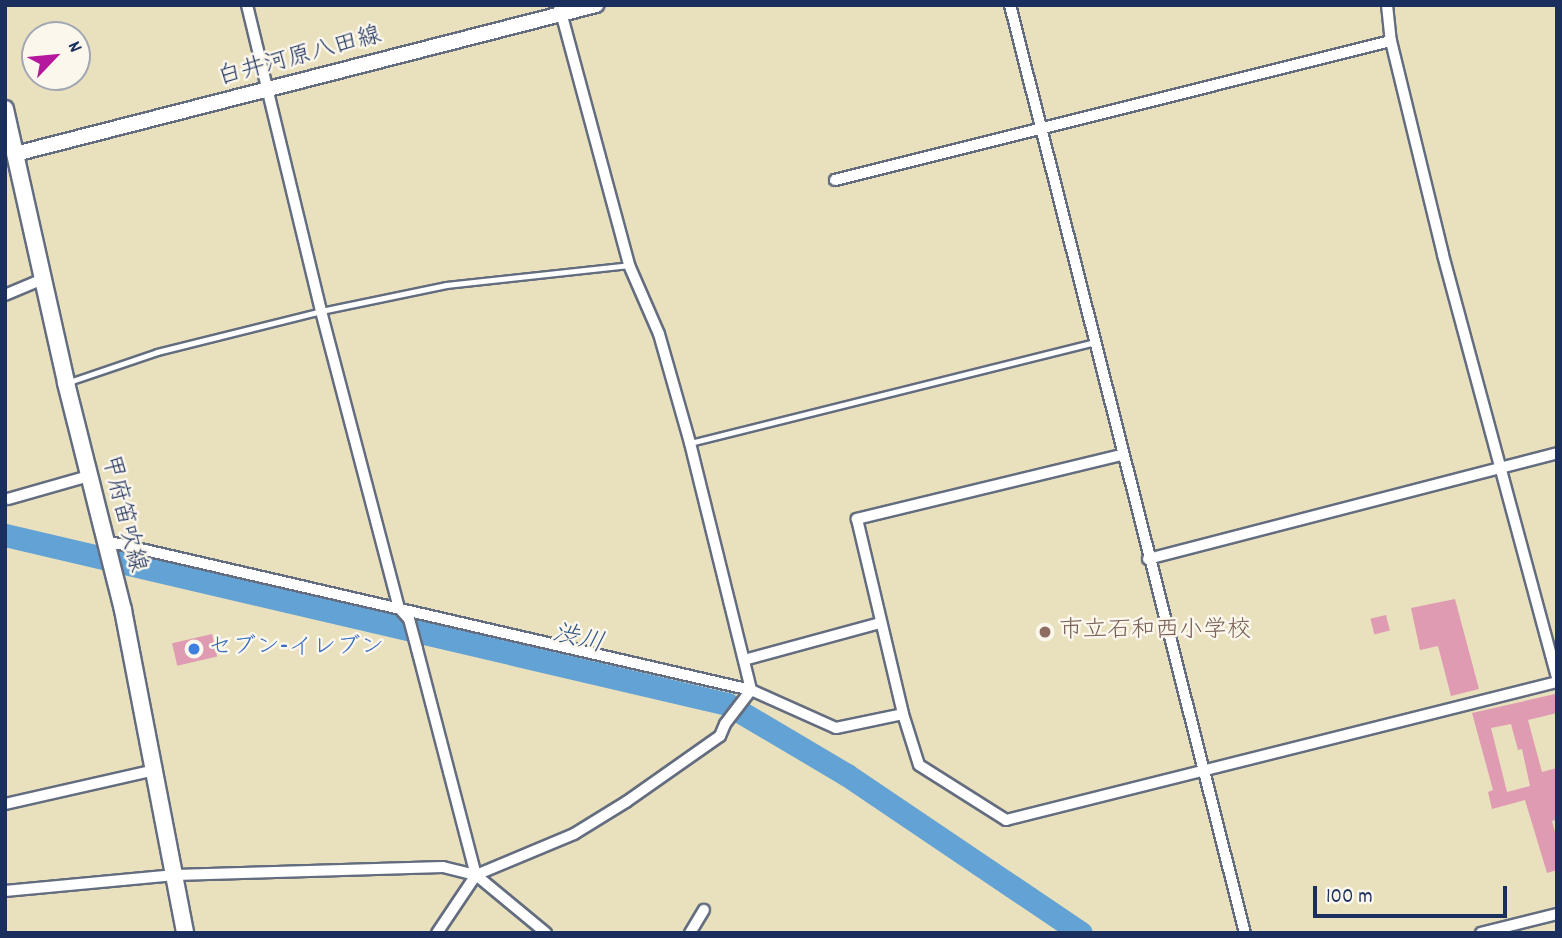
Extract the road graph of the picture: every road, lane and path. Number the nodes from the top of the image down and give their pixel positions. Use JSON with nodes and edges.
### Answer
{"nodes":[{"id":1,"x":247,"y":5,"type":"edge"},
{"id":2,"x":596,"y":5,"type":"edge"},
{"id":3,"x":1010,"y":5,"type":"edge"},
{"id":4,"x":1387,"y":5,"type":"edge"},
{"id":5,"x":560,"y":10,"type":"edge"},
{"id":6,"x":1391,"y":41,"type":"junction"},
{"id":7,"x":266,"y":90,"type":"junction"},
{"id":8,"x":5,"y":109,"type":"edge"},
{"id":9,"x":1040,"y":130,"type":"junction"},
{"id":10,"x":15,"y":154,"type":"junction"},
{"id":11,"x":835,"y":180,"type":"dead end"},
{"id":12,"x":629,"y":265,"type":"junction"},
{"id":13,"x":43,"y":279,"type":"junction"},
{"id":14,"x":5,"y":295,"type":"edge"},
{"id":15,"x":321,"y":311,"type":"junction"},
{"id":16,"x":1094,"y":342,"type":"junction"},
{"id":17,"x":66,"y":383,"type":"junction"},
{"id":18,"x":690,"y":443,"type":"junction"},
{"id":19,"x":1557,"y":453,"type":"edge"},
{"id":20,"x":1121,"y":455,"type":"junction"},
{"id":21,"x":1500,"y":467,"type":"junction"},
{"id":22,"x":89,"y":476,"type":"junction"},
{"id":23,"x":8,"y":499,"type":"dead end"},
{"id":24,"x":107,"y":545,"type":"junction"},
{"id":25,"x":1149,"y":559,"type":"junction"},
{"id":26,"x":399,"y":608,"type":"junction"},
{"id":27,"x":880,"y":623,"type":"junction"},
{"id":28,"x":744,"y":660,"type":"junction"},
{"id":29,"x":1557,"y":680,"type":"edge"},
{"id":30,"x":751,"y":690,"type":"junction"},
{"id":31,"x":903,"y":714,"type":"junction"},
{"id":32,"x":155,"y":770,"type":"junction"},
{"id":33,"x":1205,"y":771,"type":"junction"},
{"id":34,"x":5,"y":804,"type":"edge"},
{"id":35,"x":175,"y":875,"type":"junction"},
{"id":36,"x":475,"y":875,"type":"junction"},
{"id":37,"x":5,"y":891,"type":"edge"},
{"id":38,"x":704,"y":910,"type":"dead end"},
{"id":39,"x":1557,"y":914,"type":"edge"},
{"id":40,"x":185,"y":933,"type":"edge"},
{"id":41,"x":437,"y":933,"type":"edge"},
{"id":42,"x":546,"y":933,"type":"edge"},
{"id":43,"x":690,"y":933,"type":"edge"},
{"id":44,"x":1245,"y":933,"type":"edge"},
{"id":45,"x":1481,"y":933,"type":"edge"}],
"edges":[{"from":1,"to":7,"type":"street"},
{"from":2,"to":5,"type":"main road","name":"白井河原八田線"},
{"from":3,"to":9,"type":"street"},
{"from":4,"to":6,"type":"street"},
{"from":5,"to":7,"type":"main road","name":"白井河原八田線"},
{"from":5,"to":12,"type":"street"},
{"from":6,"to":9,"type":"street"},
{"from":6,"to":21,"type":"street"},
{"from":7,"to":10,"type":"main road","name":"白井河原八田線"},
{"from":7,"to":15,"type":"street"},
{"from":8,"to":10,"type":"main road","name":"甲府笛吹線"},
{"from":9,"to":11,"type":"street"},
{"from":9,"to":16,"type":"street"},
{"from":10,"to":13,"type":"main road","name":"甲府笛吹線"},
{"from":12,"to":15,"type":"lane"},
{"from":12,"to":18,"type":"street"},
{"from":13,"to":14,"type":"street"},
{"from":13,"to":17,"type":"main road","name":"甲府笛吹線"},
{"from":15,"to":17,"type":"lane"},
{"from":15,"to":26,"type":"street"},
{"from":16,"to":18,"type":"lane"},
{"from":16,"to":20,"type":"street"},
{"from":17,"to":22,"type":"main road","name":"甲府笛吹線"},
{"from":18,"to":28,"type":"street"},
{"from":19,"to":21,"type":"street"},
{"from":20,"to":25,"type":"street"},
{"from":20,"to":27,"type":"street"},
{"from":21,"to":25,"type":"street"},
{"from":21,"to":29,"type":"street"},
{"from":22,"to":23,"type":"street"},
{"from":22,"to":24,"type":"main road","name":"甲府笛吹線"},
{"from":24,"to":26,"type":"street"},
{"from":24,"to":32,"type":"main road","name":"甲府笛吹線"},
{"from":25,"to":33,"type":"street"},
{"from":26,"to":30,"type":"street"},
{"from":26,"to":36,"type":"street"},
{"from":27,"to":28,"type":"street"},
{"from":27,"to":31,"type":"street"},
{"from":28,"to":30,"type":"street"},
{"from":29,"to":33,"type":"street"},
{"from":30,"to":31,"type":"street"},
{"from":30,"to":36,"type":"street"},
{"from":31,"to":33,"type":"street"},
{"from":32,"to":34,"type":"street"},
{"from":32,"to":35,"type":"main road","name":"甲府笛吹線"},
{"from":33,"to":44,"type":"street"},
{"from":35,"to":36,"type":"street"},
{"from":35,"to":37,"type":"street"},
{"from":35,"to":40,"type":"main road","name":"甲府笛吹線"},
{"from":36,"to":41,"type":"street"},
{"from":36,"to":42,"type":"street"},
{"from":38,"to":43,"type":"street"},
{"from":39,"to":45,"type":"street"}]}
